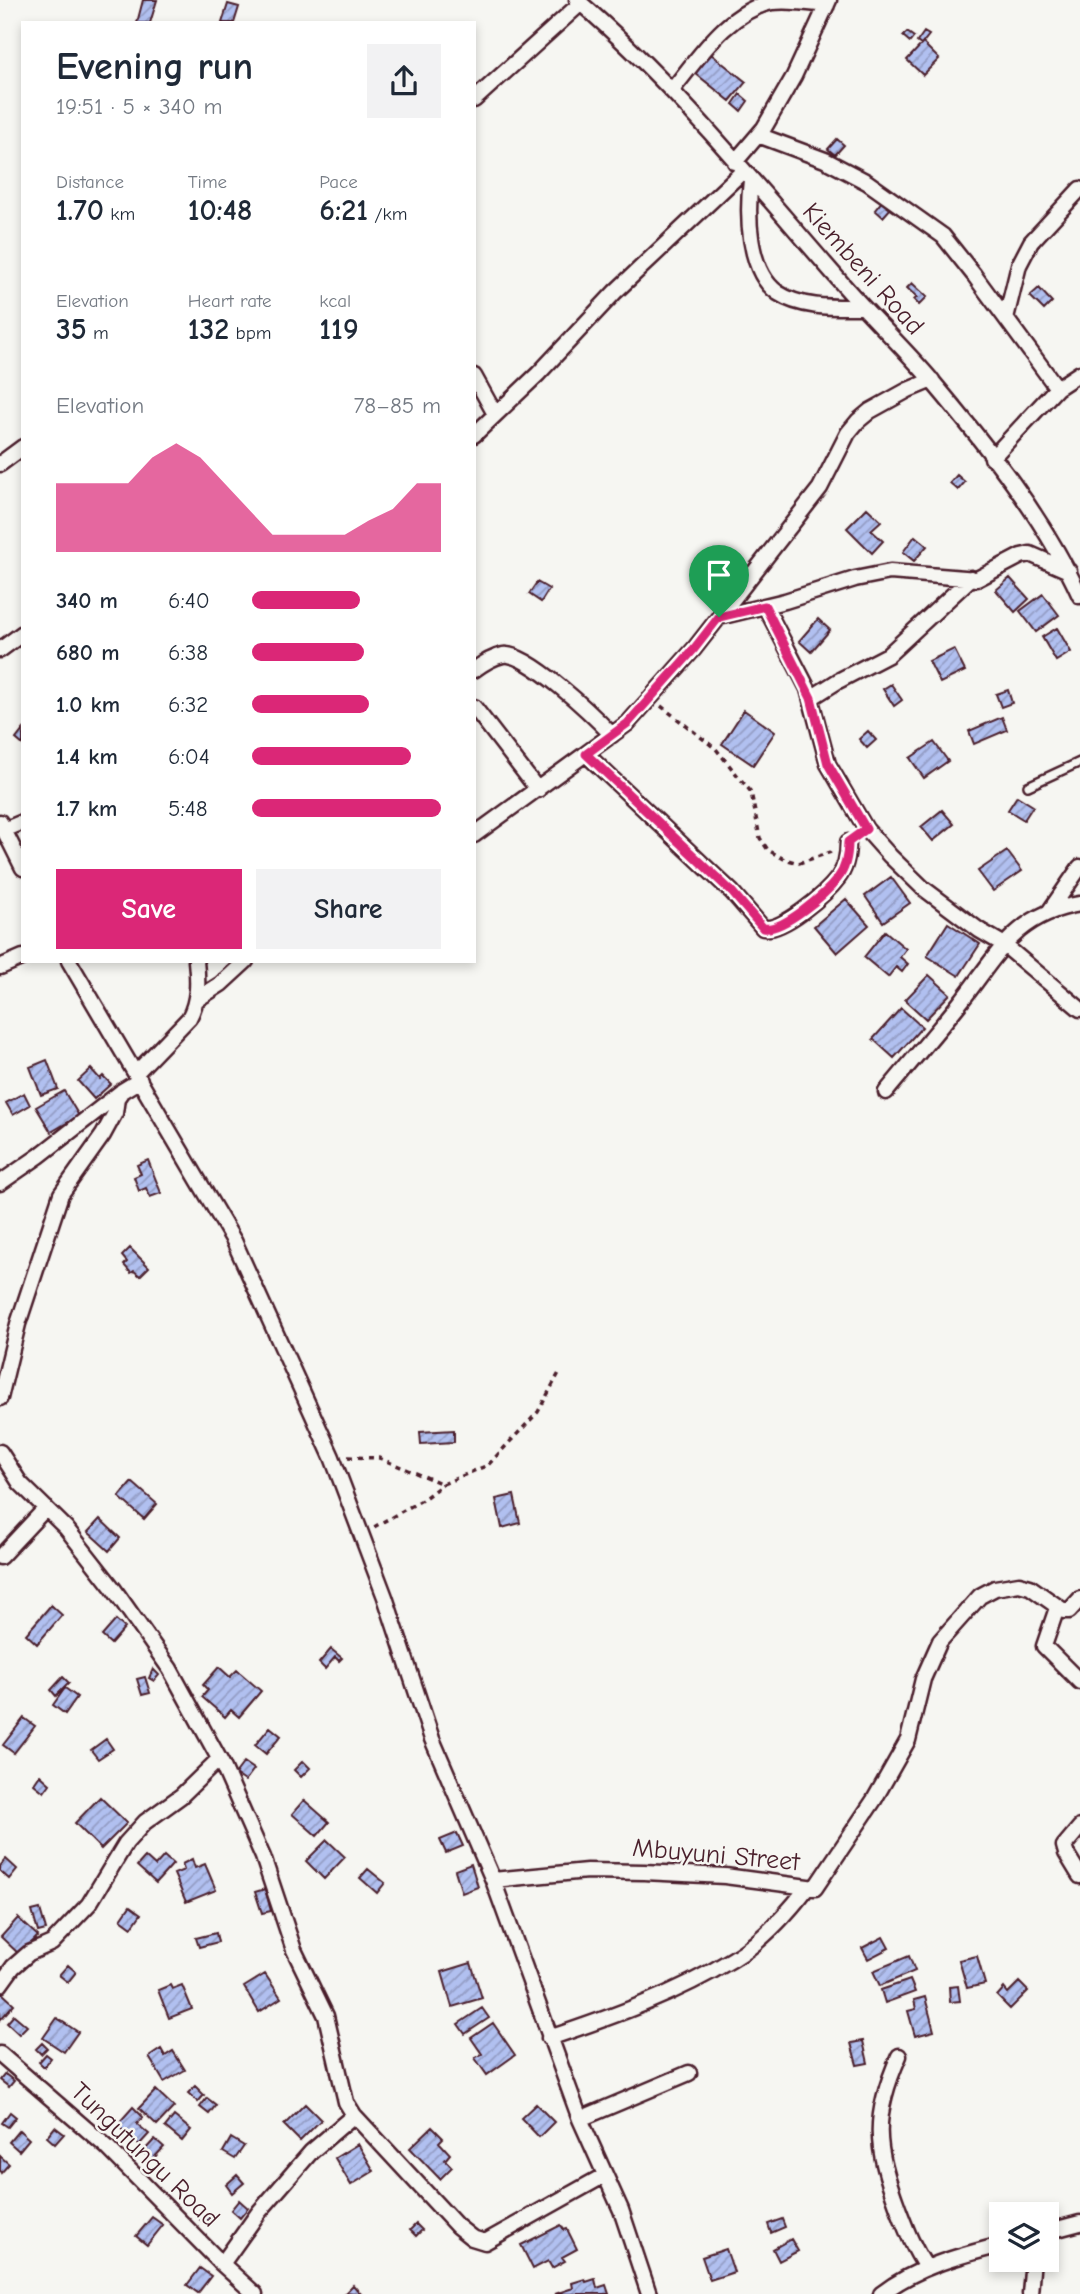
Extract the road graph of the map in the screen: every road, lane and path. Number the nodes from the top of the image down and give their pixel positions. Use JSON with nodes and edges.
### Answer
{"nodes":[{"id":1,"x":579,"y":1,"type":"edge"},
{"id":2,"x":828,"y":2,"type":"edge"},
{"id":3,"x":672,"y":89,"type":"junction"},
{"id":4,"x":476,"y":98,"type":"edge"},
{"id":5,"x":758,"y":135,"type":"junction"},
{"id":6,"x":743,"y":171,"type":"junction"},
{"id":7,"x":1080,"y":189,"type":"edge"},
{"id":8,"x":863,"y":307,"type":"junction"},
{"id":9,"x":1006,"y":318,"type":"junction"},
{"id":10,"x":1080,"y":373,"type":"edge"},
{"id":11,"x":476,"y":380,"type":"edge"},
{"id":12,"x":932,"y":380,"type":"junction"},
{"id":13,"x":1057,"y":388,"type":"junction"},
{"id":14,"x":495,"y":414,"type":"junction"},
{"id":15,"x":476,"y":433,"type":"edge"},
{"id":16,"x":21,"y":448,"type":"edge"},
{"id":17,"x":992,"y":458,"type":"junction"},
{"id":18,"x":0,"y":464,"type":"edge"},
{"id":19,"x":1069,"y":571,"type":"junction"},
{"id":20,"x":971,"y":579,"type":"junction"},
{"id":21,"x":1080,"y":596,"type":"edge"},
{"id":22,"x":765,"y":606,"type":"junction"},
{"id":23,"x":719,"y":617,"type":"junction"},
{"id":24,"x":21,"y":634,"type":"edge"},
{"id":25,"x":0,"y":650,"type":"edge"},
{"id":26,"x":476,"y":669,"type":"edge"},
{"id":27,"x":651,"y":698,"type":"junction"},
{"id":28,"x":811,"y":698,"type":"junction"},
{"id":29,"x":476,"y":710,"type":"edge"},
{"id":30,"x":612,"y":735,"type":"junction"},
{"id":31,"x":586,"y":754,"type":"junction"},
{"id":32,"x":1080,"y":762,"type":"edge"},
{"id":33,"x":1028,"y":786,"type":"dead end"},
{"id":34,"x":538,"y":790,"type":"junction"},
{"id":35,"x":9,"y":834,"type":"edge"},
{"id":36,"x":476,"y":834,"type":"edge"},
{"id":37,"x":848,"y":842,"type":"joint"},
{"id":38,"x":21,"y":863,"type":"edge"},
{"id":39,"x":1080,"y":867,"type":"edge"},
{"id":40,"x":1080,"y":904,"type":"edge"},
{"id":41,"x":1047,"y":914,"type":"junction"},
{"id":42,"x":1003,"y":944,"type":"junction"},
{"id":43,"x":21,"y":958,"type":"edge"},
{"id":44,"x":74,"y":963,"type":"edge"},
{"id":45,"x":196,"y":963,"type":"edge"},
{"id":46,"x":244,"y":963,"type":"edge"},
{"id":47,"x":0,"y":967,"type":"edge"},
{"id":48,"x":196,"y":1000,"type":"junction"},
{"id":49,"x":1080,"y":1009,"type":"edge"},
{"id":50,"x":138,"y":1077,"type":"junction"},
{"id":51,"x":122,"y":1091,"type":"junction"},
{"id":52,"x":886,"y":1092,"type":"dead end"},
{"id":53,"x":0,"y":1183,"type":"edge"},
{"id":54,"x":559,"y":1373,"type":"dead end"},
{"id":55,"x":0,"y":1398,"type":"edge"},
{"id":56,"x":0,"y":1452,"type":"edge"},
{"id":57,"x":332,"y":1457,"type":"junction"},
{"id":58,"x":443,"y":1484,"type":"junction"},
{"id":59,"x":46,"y":1508,"type":"junction"},
{"id":60,"x":362,"y":1534,"type":"junction"},
{"id":61,"x":0,"y":1557,"type":"edge"},
{"id":62,"x":1080,"y":1599,"type":"edge"},
{"id":63,"x":1056,"y":1608,"type":"junction"},
{"id":64,"x":1080,"y":1682,"type":"edge"},
{"id":65,"x":219,"y":1759,"type":"junction"},
{"id":66,"x":1080,"y":1826,"type":"edge"},
{"id":67,"x":1080,"y":1876,"type":"edge"},
{"id":68,"x":493,"y":1880,"type":"junction"},
{"id":69,"x":807,"y":1888,"type":"junction"},
{"id":70,"x":0,"y":1985,"type":"edge"},
{"id":71,"x":549,"y":2038,"type":"junction"},
{"id":72,"x":0,"y":2054,"type":"edge"},
{"id":73,"x":899,"y":2056,"type":"dead end"},
{"id":74,"x":689,"y":2073,"type":"dead end"},
{"id":75,"x":354,"y":2115,"type":"junction"},
{"id":76,"x":580,"y":2119,"type":"junction"},
{"id":77,"x":605,"y":2175,"type":"junction"},
{"id":78,"x":1080,"y":2223,"type":"edge"},
{"id":79,"x":1059,"y":2229,"type":"edge"},
{"id":80,"x":989,"y":2249,"type":"edge"},
{"id":81,"x":222,"y":2264,"type":"junction"},
{"id":82,"x":926,"y":2267,"type":"junction"},
{"id":83,"x":1032,"y":2272,"type":"edge"},
{"id":84,"x":255,"y":2294,"type":"edge"},
{"id":85,"x":649,"y":2294,"type":"edge"},
{"id":86,"x":881,"y":2294,"type":"edge"},
{"id":87,"x":1030,"y":2294,"type":"edge"}],
"edges":[{"from":1,"to":3,"type":"street","name":"Kiembeni Road"},
{"from":1,"to":4,"type":"street"},
{"from":2,"to":3,"type":"street"},
{"from":2,"to":5,"type":"street"},
{"from":3,"to":6,"type":"street","name":"Kiembeni Road"},
{"from":5,"to":6,"type":"street"},
{"from":5,"to":9,"type":"street"},
{"from":6,"to":8,"type":"street","name":"Kiembeni Road"},
{"from":6,"to":8,"type":"street"},
{"from":6,"to":14,"type":"street"},
{"from":7,"to":9,"type":"street"},
{"from":8,"to":12,"type":"street","name":"Kiembeni Road"},
{"from":9,"to":13,"type":"street"},
{"from":10,"to":13,"type":"street"},
{"from":11,"to":14,"type":"street"},
{"from":12,"to":17,"type":"street","name":"Kiembeni Road"},
{"from":12,"to":23,"type":"street"},
{"from":13,"to":17,"type":"street"},
{"from":14,"to":15,"type":"street"},
{"from":16,"to":18,"type":"street"},
{"from":17,"to":19,"type":"street","name":"Kiembeni Road"},
{"from":19,"to":20,"type":"street"},
{"from":19,"to":21,"type":"street","name":"Kiembeni Road"},
{"from":20,"to":22,"type":"street"},
{"from":20,"to":28,"type":"street"},
{"from":22,"to":23,"type":"street"},
{"from":22,"to":28,"type":"street"},
{"from":23,"to":27,"type":"street"},
{"from":24,"to":25,"type":"street"},
{"from":26,"to":30,"type":"street"},
{"from":27,"to":30,"type":"street"},
{"from":27,"to":37,"type":"path"},
{"from":28,"to":42,"type":"street"},
{"from":29,"to":34,"type":"street"},
{"from":30,"to":31,"type":"street"},
{"from":31,"to":34,"type":"street"},
{"from":31,"to":37,"type":"street"},
{"from":32,"to":33,"type":"lane"},
{"from":34,"to":36,"type":"street"},
{"from":35,"to":38,"type":"street"},
{"from":39,"to":41,"type":"street"},
{"from":40,"to":41,"type":"street"},
{"from":41,"to":42,"type":"street"},
{"from":42,"to":49,"type":"street"},
{"from":42,"to":52,"type":"street"},
{"from":43,"to":47,"type":"street"},
{"from":44,"to":50,"type":"street"},
{"from":45,"to":48,"type":"street"},
{"from":46,"to":48,"type":"street"},
{"from":48,"to":50,"type":"street"},
{"from":50,"to":51,"type":"street"},
{"from":50,"to":57,"type":"street"},
{"from":51,"to":53,"type":"street"},
{"from":51,"to":55,"type":"street"},
{"from":54,"to":58,"type":"path"},
{"from":56,"to":59,"type":"street"},
{"from":57,"to":58,"type":"path"},
{"from":57,"to":60,"type":"street"},
{"from":58,"to":60,"type":"path"},
{"from":59,"to":61,"type":"street"},
{"from":59,"to":65,"type":"street"},
{"from":60,"to":68,"type":"street"},
{"from":62,"to":63,"type":"street"},
{"from":63,"to":64,"type":"street"},
{"from":63,"to":69,"type":"street","name":"Mbuyuni Street"},
{"from":65,"to":70,"type":"street"},
{"from":65,"to":75,"type":"street"},
{"from":66,"to":67,"type":"street"},
{"from":68,"to":69,"type":"street","name":"Mbuyuni Street"},
{"from":68,"to":71,"type":"street"},
{"from":69,"to":71,"type":"street"},
{"from":71,"to":76,"type":"street"},
{"from":72,"to":81,"type":"street","name":"Tungutungu Road"},
{"from":73,"to":82,"type":"street"},
{"from":74,"to":76,"type":"street"},
{"from":75,"to":77,"type":"street"},
{"from":75,"to":81,"type":"street"},
{"from":76,"to":77,"type":"street"},
{"from":77,"to":85,"type":"street"},
{"from":78,"to":79,"type":"street"},
{"from":80,"to":82,"type":"street"},
{"from":81,"to":84,"type":"street","name":"Tungutungu Road"},
{"from":82,"to":86,"type":"street"},
{"from":83,"to":87,"type":"street"}]}
